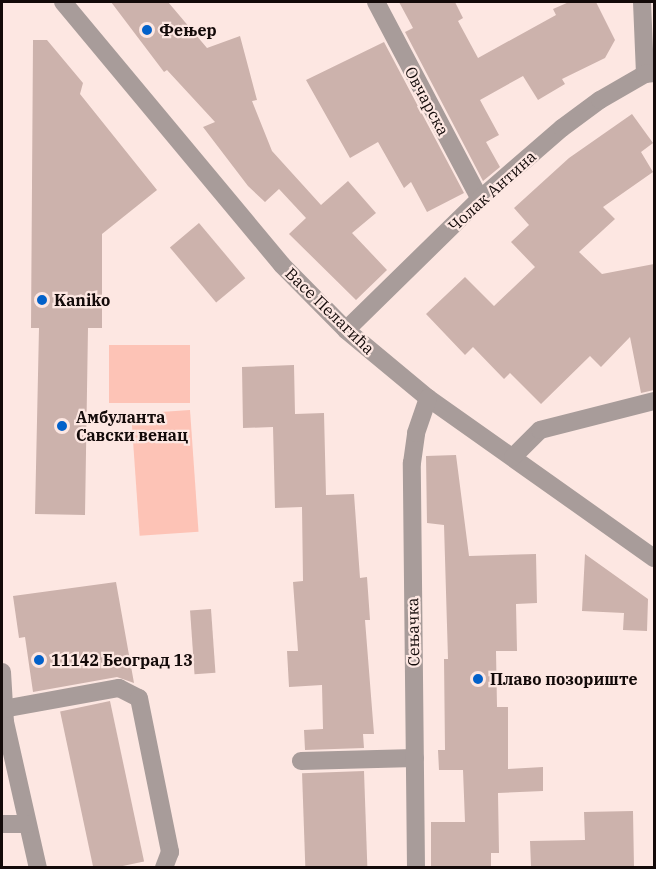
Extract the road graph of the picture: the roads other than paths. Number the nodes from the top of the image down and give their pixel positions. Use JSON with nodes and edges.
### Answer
{"nodes":[{"id":1,"x":63,"y":2,"type":"edge"},
{"id":2,"x":376,"y":2,"type":"edge"},
{"id":3,"x":642,"y":2,"type":"edge"},
{"id":4,"x":650,"y":73,"type":"edge"},
{"id":5,"x":480,"y":199,"type":"junction"},
{"id":6,"x":346,"y":330,"type":"junction"},
{"id":7,"x":429,"y":399,"type":"junction"},
{"id":8,"x":654,"y":400,"type":"edge"},
{"id":9,"x":513,"y":458,"type":"junction"},
{"id":10,"x":654,"y":558,"type":"edge"},
{"id":11,"x":2,"y":672,"type":"edge"},
{"id":12,"x":3,"y":709,"type":"junction"},
{"id":13,"x":415,"y":758,"type":"junction"},
{"id":14,"x":301,"y":761,"type":"dead end"},
{"id":15,"x":2,"y":824,"type":"edge"},
{"id":16,"x":27,"y":825,"type":"junction"},
{"id":17,"x":38,"y":867,"type":"edge"},
{"id":18,"x":164,"y":867,"type":"edge"},
{"id":19,"x":417,"y":867,"type":"edge"}],
"edges":[{"from":1,"to":6,"type":"street","name":"Васе Пелагића"},
{"from":2,"to":5,"type":"street","name":"Овчарска"},
{"from":3,"to":4,"type":"street"},
{"from":4,"to":5,"type":"street","name":"Чолак Антина"},
{"from":5,"to":6,"type":"street","name":"Чолак Антина"},
{"from":6,"to":7,"type":"street","name":"Васе Пелагића"},
{"from":7,"to":9,"type":"street","name":"Васе Пелагића"},
{"from":7,"to":13,"type":"street","name":"Сењачка"},
{"from":8,"to":9,"type":"street"},
{"from":9,"to":10,"type":"street","name":"Васе Пелагића"},
{"from":11,"to":12,"type":"street"},
{"from":12,"to":16,"type":"street"},
{"from":12,"to":18,"type":"street"},
{"from":13,"to":14,"type":"street"},
{"from":13,"to":19,"type":"street","name":"Сењачка"},
{"from":15,"to":16,"type":"street"},
{"from":16,"to":17,"type":"street"}]}
